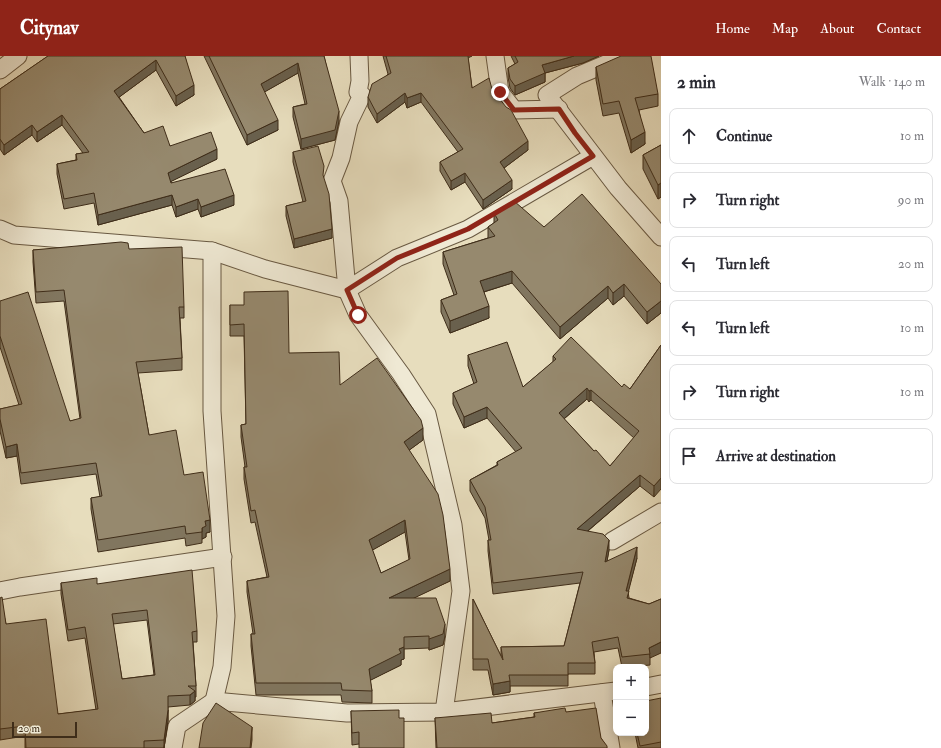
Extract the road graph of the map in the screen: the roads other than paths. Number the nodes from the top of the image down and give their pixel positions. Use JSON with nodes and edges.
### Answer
{"nodes":[{"id":1,"x":18,"y":56,"type":"edge"},
{"id":2,"x":359,"y":56,"type":"edge"},
{"id":3,"x":495,"y":56,"type":"edge"},
{"id":4,"x":625,"y":56,"type":"edge"},
{"id":5,"x":0,"y":70,"type":"edge"},
{"id":6,"x":559,"y":109,"type":"junction"},
{"id":7,"x":593,"y":156,"type":"junction"},
{"id":8,"x":0,"y":229,"type":"edge"},
{"id":9,"x":661,"y":237,"type":"edge"},
{"id":10,"x":212,"y":251,"type":"junction"},
{"id":11,"x":347,"y":290,"type":"junction"},
{"id":12,"x":661,"y":512,"type":"edge"},
{"id":13,"x":612,"y":541,"type":"dead end"},
{"id":14,"x":223,"y":557,"type":"junction"},
{"id":15,"x":0,"y":591,"type":"edge"},
{"id":16,"x":661,"y":684,"type":"edge"},
{"id":17,"x":649,"y":686,"type":"edge"},
{"id":18,"x":609,"y":692,"type":"edge"},
{"id":19,"x":214,"y":701,"type":"junction"},
{"id":20,"x":444,"y":712,"type":"junction"},
{"id":21,"x":173,"y":748,"type":"edge"},
{"id":22,"x":611,"y":748,"type":"edge"}],
"edges":[{"from":1,"to":5,"type":"street"},
{"from":2,"to":11,"type":"street"},
{"from":3,"to":6,"type":"street"},
{"from":4,"to":6,"type":"street"},
{"from":6,"to":7,"type":"street"},
{"from":7,"to":9,"type":"street"},
{"from":7,"to":11,"type":"street"},
{"from":8,"to":10,"type":"street"},
{"from":10,"to":11,"type":"street"},
{"from":10,"to":14,"type":"street"},
{"from":11,"to":20,"type":"street"},
{"from":12,"to":13,"type":"street"},
{"from":14,"to":15,"type":"street"},
{"from":14,"to":19,"type":"street"},
{"from":16,"to":17,"type":"street"},
{"from":18,"to":20,"type":"street"},
{"from":18,"to":22,"type":"street"},
{"from":19,"to":20,"type":"street"},
{"from":19,"to":21,"type":"street"}]}
